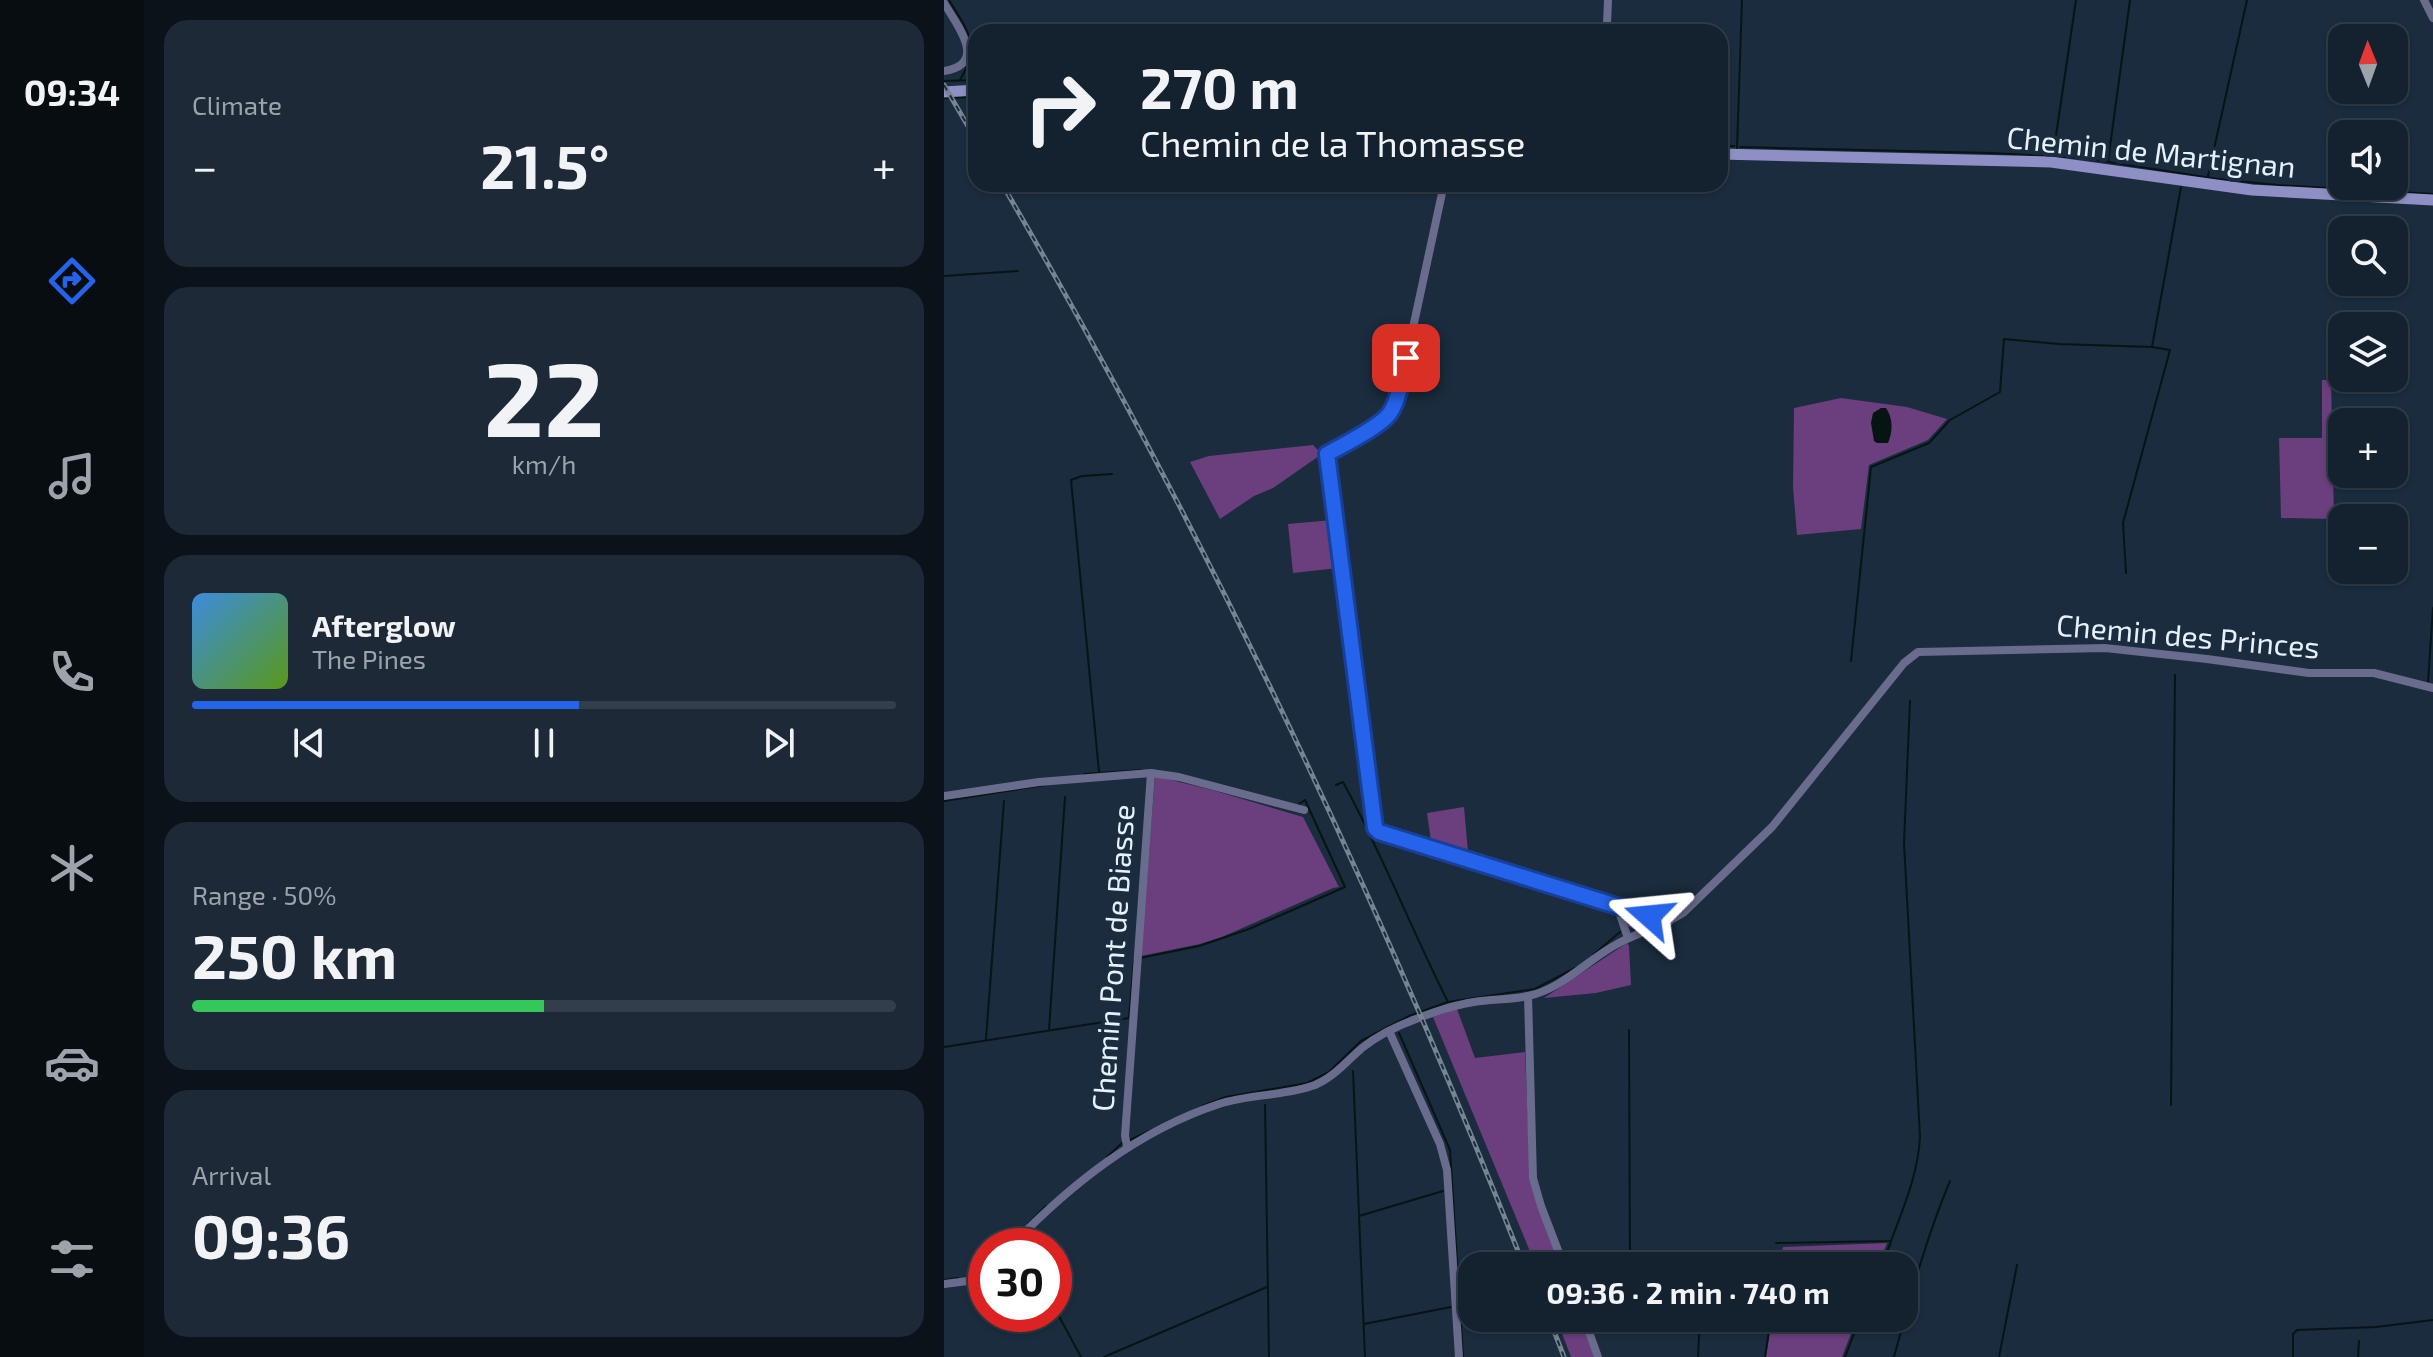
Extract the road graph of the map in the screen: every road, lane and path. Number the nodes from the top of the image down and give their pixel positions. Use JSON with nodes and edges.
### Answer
{"nodes":[{"id":1,"x":1608,"y":0,"type":"edge"},
{"id":2,"x":2424,"y":0,"type":"edge"},
{"id":3,"x":944,"y":3,"type":"edge"},
{"id":4,"x":2433,"y":18,"type":"edge"},
{"id":5,"x":1607,"y":24,"type":"edge"},
{"id":6,"x":944,"y":71,"type":"edge"},
{"id":7,"x":968,"y":90,"type":"edge"},
{"id":8,"x":944,"y":92,"type":"edge"},
{"id":9,"x":1728,"y":154,"type":"edge"},
{"id":10,"x":1442,"y":192,"type":"edge"},
{"id":11,"x":2433,"y":200,"type":"edge"},
{"id":12,"x":2433,"y":688,"type":"edge"},
{"id":13,"x":1151,"y":773,"type":"junction"},
{"id":14,"x":944,"y":796,"type":"edge"},
{"id":15,"x":1304,"y":810,"type":"dead end"},
{"id":16,"x":1617,"y":906,"type":"junction"},
{"id":17,"x":1669,"y":922,"type":"junction"},
{"id":18,"x":1628,"y":938,"type":"junction"},
{"id":19,"x":1528,"y":996,"type":"junction"},
{"id":20,"x":1389,"y":1031,"type":"junction"},
{"id":21,"x":1127,"y":1146,"type":"junction"},
{"id":22,"x":1028,"y":1228,"type":"edge"},
{"id":23,"x":1559,"y":1252,"type":"edge"},
{"id":24,"x":968,"y":1281,"type":"edge"},
{"id":25,"x":944,"y":1284,"type":"edge"},
{"id":26,"x":1589,"y":1332,"type":"edge"},
{"id":27,"x":1459,"y":1357,"type":"edge"},
{"id":28,"x":1598,"y":1357,"type":"edge"}],
"edges":[{"from":1,"to":5,"type":"street"},
{"from":2,"to":4,"type":"street"},
{"from":3,"to":6,"type":"street"},
{"from":7,"to":8,"type":"main road"},
{"from":9,"to":11,"type":"main road","name":"Chemin de Martignan"},
{"from":10,"to":16,"type":"street"},
{"from":12,"to":17,"type":"street","name":"Chemin des Princes"},
{"from":13,"to":14,"type":"street"},
{"from":13,"to":15,"type":"street"},
{"from":13,"to":21,"type":"street","name":"Chemin Pont de Biasse"},
{"from":16,"to":17,"type":"street"},
{"from":16,"to":18,"type":"street"},
{"from":17,"to":18,"type":"street","name":"Chemin des Princes"},
{"from":18,"to":19,"type":"street","name":"Chemin des Princes"},
{"from":19,"to":20,"type":"street","name":"Chemin des Princes"},
{"from":19,"to":23,"type":"street"},
{"from":20,"to":21,"type":"street","name":"Chemin des Princes"},
{"from":20,"to":27,"type":"street"},
{"from":21,"to":22,"type":"street","name":"Chemin des Princes"},
{"from":24,"to":25,"type":"street"},
{"from":26,"to":28,"type":"street"}]}
